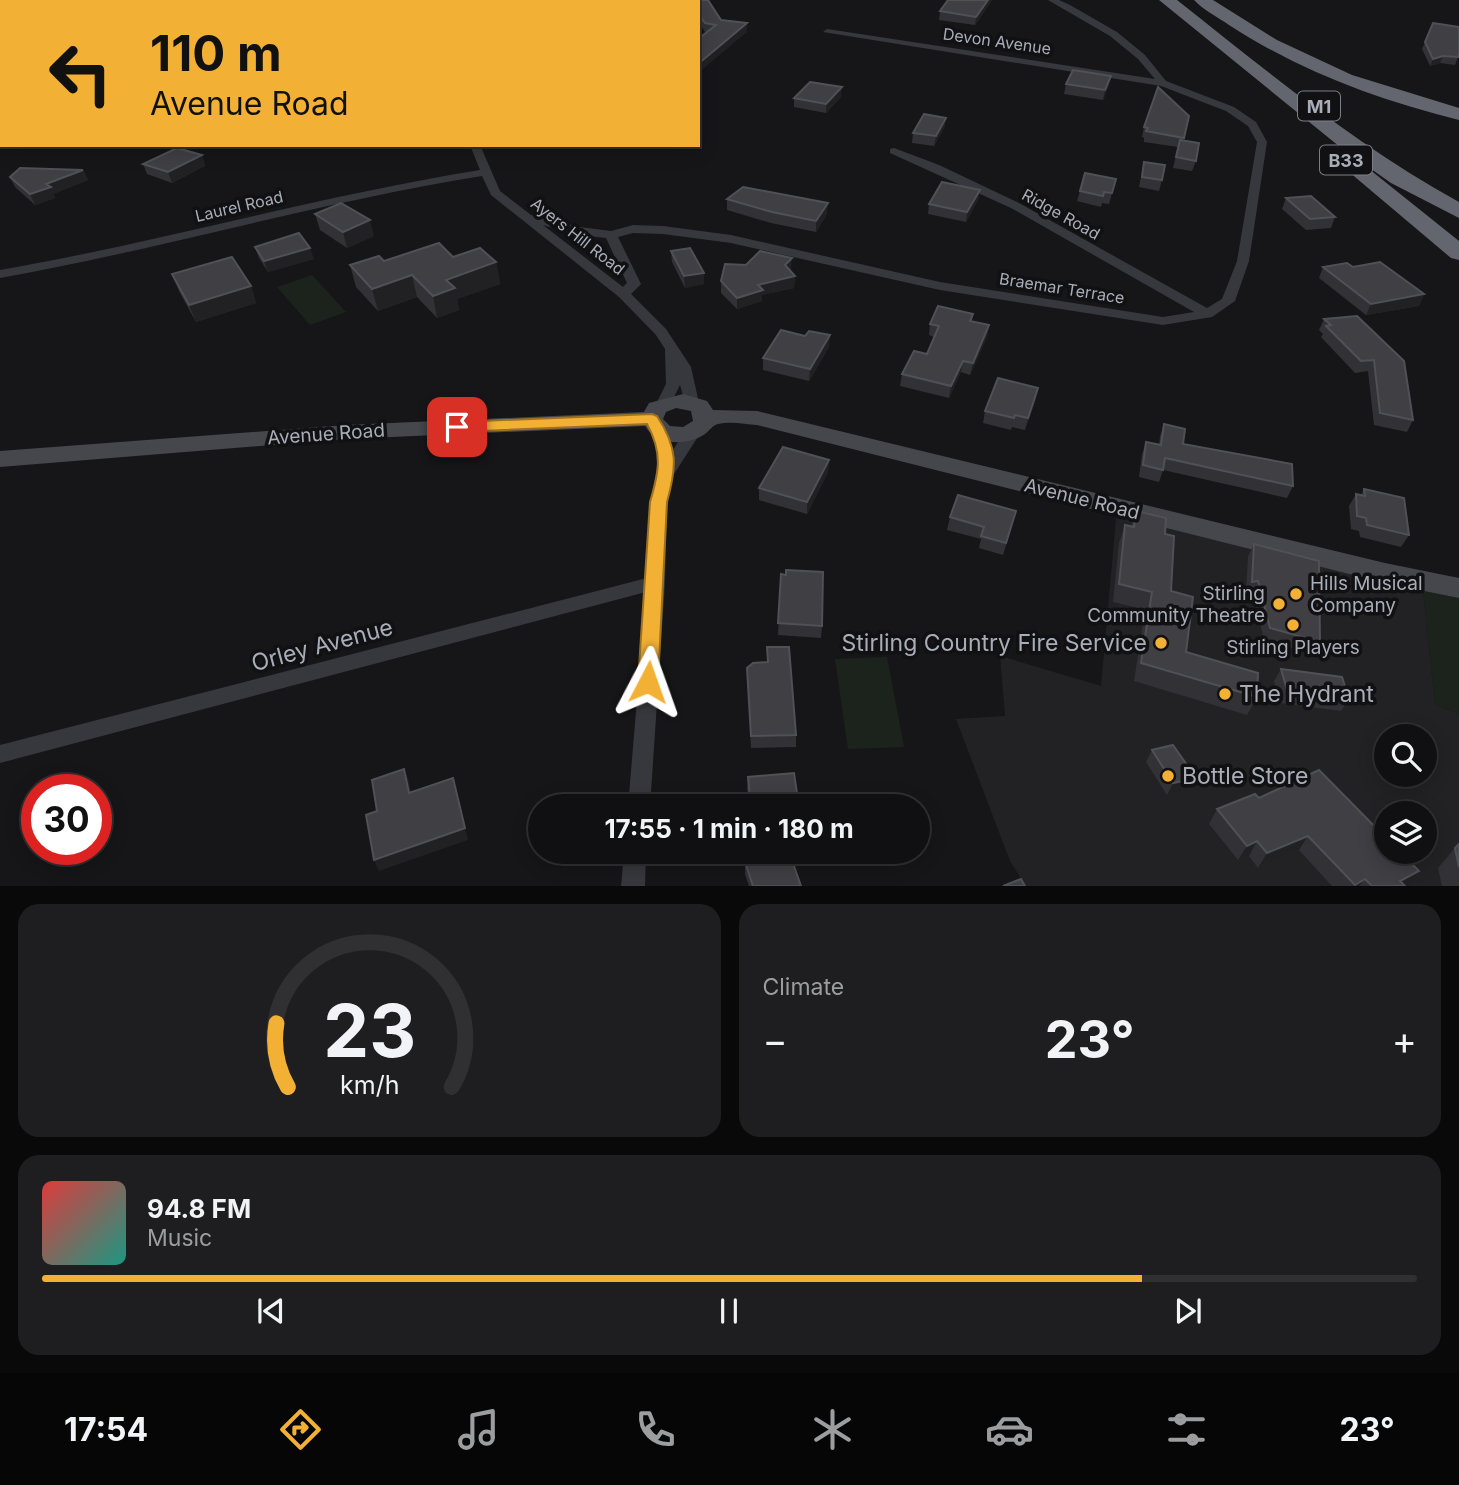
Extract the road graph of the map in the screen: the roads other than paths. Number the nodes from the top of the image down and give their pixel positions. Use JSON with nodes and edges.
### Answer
{"nodes":[{"id":1,"x":1052,"y":0,"type":"edge"},
{"id":2,"x":1167,"y":0,"type":"edge"},
{"id":3,"x":1192,"y":0,"type":"edge"},
{"id":4,"x":1202,"y":0,"type":"edge"},
{"id":5,"x":827,"y":32,"type":"dead end"},
{"id":6,"x":1240,"y":58,"type":"junction"},
{"id":7,"x":1163,"y":83,"type":"junction"},
{"id":8,"x":1459,"y":114,"type":"edge"},
{"id":9,"x":476,"y":147,"type":"edge"},
{"id":10,"x":894,"y":151,"type":"dead end"},
{"id":11,"x":486,"y":172,"type":"junction"},
{"id":12,"x":1459,"y":195,"type":"edge"},
{"id":13,"x":1459,"y":211,"type":"edge"},
{"id":14,"x":524,"y":215,"type":"junction"},
{"id":15,"x":611,"y":235,"type":"junction"},
{"id":16,"x":1459,"y":253,"type":"edge"},
{"id":17,"x":0,"y":274,"type":"edge"},
{"id":18,"x":624,"y":294,"type":"junction"},
{"id":19,"x":1207,"y":314,"type":"junction"},
{"id":20,"x":672,"y":347,"type":"junction"},
{"id":21,"x":697,"y":417,"type":"junction"},
{"id":22,"x":658,"y":418,"type":"junction"},
{"id":23,"x":0,"y":459,"type":"edge"},
{"id":24,"x":666,"y":474,"type":"junction"},
{"id":25,"x":656,"y":583,"type":"junction"},
{"id":26,"x":1459,"y":589,"type":"edge"},
{"id":27,"x":0,"y":754,"type":"edge"},
{"id":28,"x":640,"y":794,"type":"edge"},
{"id":29,"x":634,"y":864,"type":"edge"},
{"id":30,"x":633,"y":886,"type":"edge"}],
"edges":[{"from":1,"to":7,"type":"street"},
{"from":2,"to":6,"type":"highway","number":"M1"},
{"from":3,"to":12,"type":"highway","number":"M1"},
{"from":4,"to":8,"type":"highway"},
{"from":5,"to":7,"type":"street","name":"Devon Avenue"},
{"from":6,"to":13,"type":"highway","number":"M1"},
{"from":6,"to":16,"type":"highway","number":"B33"},
{"from":7,"to":19,"type":"street"},
{"from":9,"to":11,"type":"street","name":"Ayers Hill Road"},
{"from":10,"to":19,"type":"street","name":"Ridge Road"},
{"from":11,"to":14,"type":"street","name":"Ayers Hill Road"},
{"from":11,"to":17,"type":"street","name":"Laurel Road"},
{"from":14,"to":15,"type":"street","name":"Braemar Terrace"},
{"from":14,"to":18,"type":"street","name":"Ayers Hill Road"},
{"from":15,"to":18,"type":"street"},
{"from":15,"to":19,"type":"street","name":"Braemar Terrace"},
{"from":18,"to":20,"type":"street","name":"Ayers Hill Road"},
{"from":20,"to":21,"type":"street","name":"Ayers Hill Road"},
{"from":20,"to":22,"type":"street"},
{"from":21,"to":22,"type":"street"},
{"from":21,"to":22,"type":"street"},
{"from":21,"to":24,"type":"street"},
{"from":21,"to":26,"type":"street","name":"Avenue Road"},
{"from":22,"to":23,"type":"street","name":"Avenue Road"},
{"from":22,"to":24,"type":"street"},
{"from":24,"to":25,"type":"street"},
{"from":25,"to":27,"type":"street","name":"Orley Avenue"},
{"from":25,"to":28,"type":"street"},
{"from":29,"to":30,"type":"street"}]}
